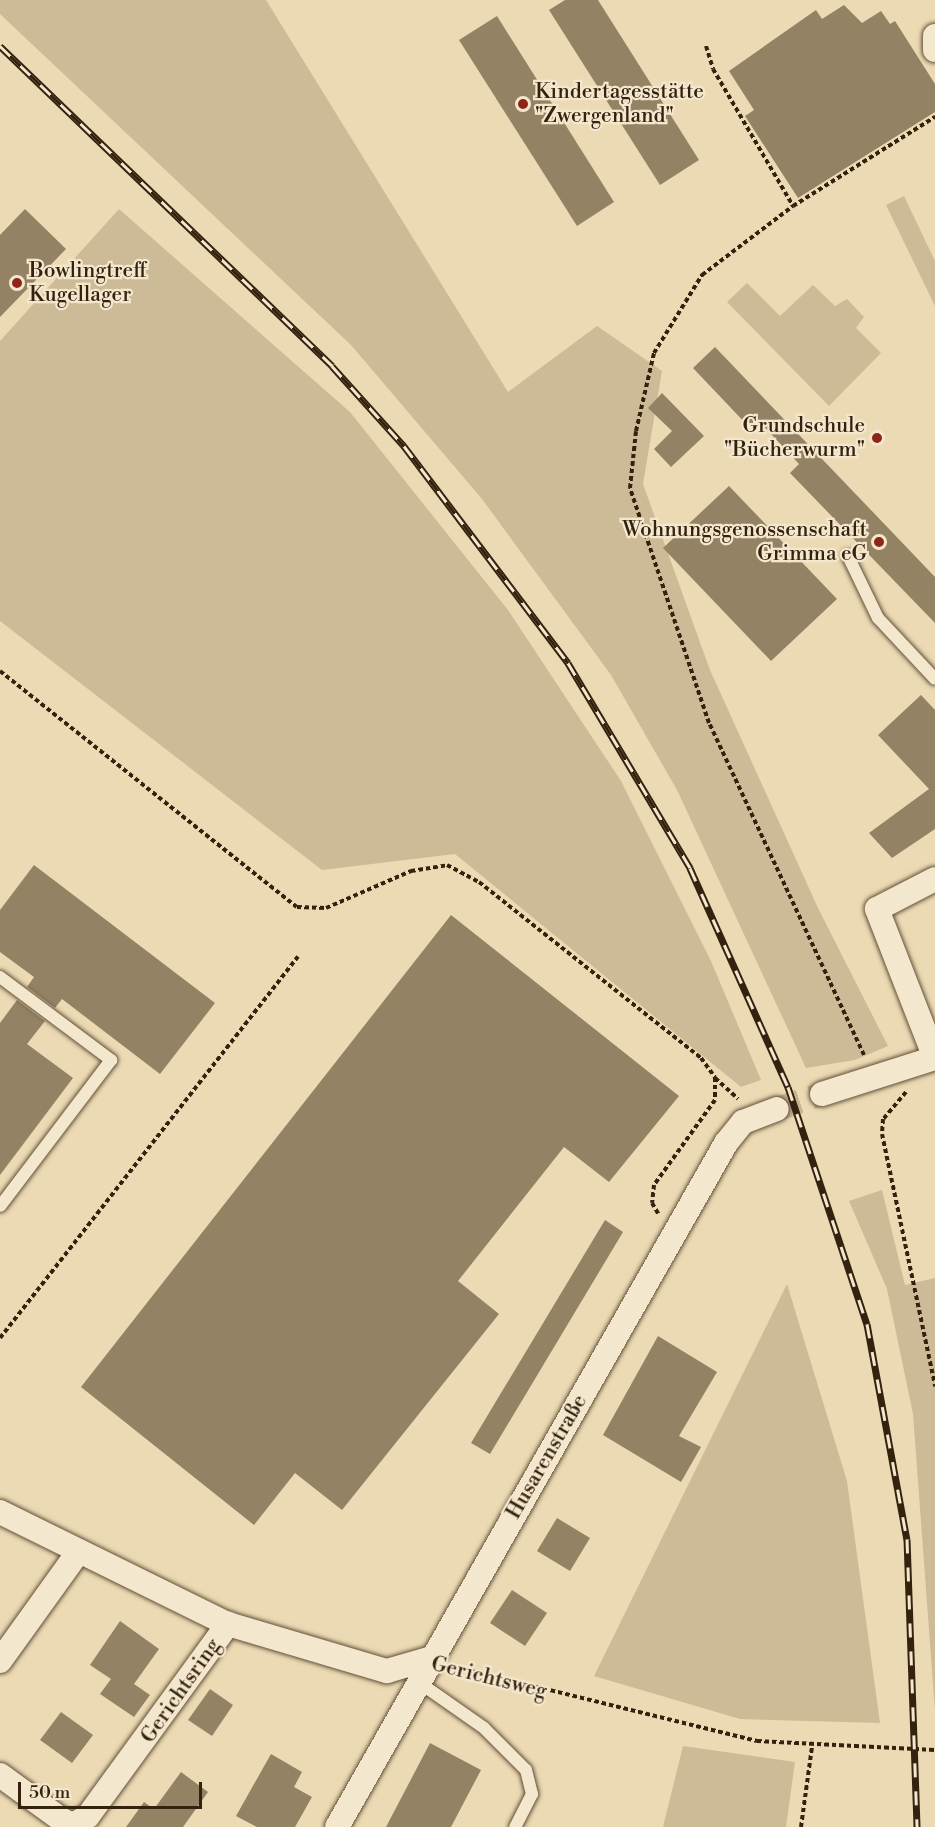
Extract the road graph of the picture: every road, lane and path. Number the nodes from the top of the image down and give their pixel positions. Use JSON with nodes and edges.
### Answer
{"nodes":[{"id":1,"x":935,"y":36,"type":"edge"},
{"id":2,"x":706,"y":46,"type":"dead end"},
{"id":3,"x":935,"y":50,"type":"edge"},
{"id":4,"x":935,"y":117,"type":"edge"},
{"id":5,"x":794,"y":206,"type":"junction"},
{"id":6,"x":848,"y":556,"type":"dead end"},
{"id":7,"x":0,"y":671,"type":"edge"},
{"id":8,"x":935,"y":679,"type":"edge"},
{"id":9,"x":935,"y":879,"type":"edge"},
{"id":10,"x":298,"y":957,"type":"dead end"},
{"id":11,"x":0,"y":977,"type":"edge"},
{"id":12,"x":935,"y":1058,"type":"edge"},
{"id":13,"x":902,"y":1069,"type":"junction"},
{"id":14,"x":822,"y":1094,"type":"tunnel mouth"},
{"id":15,"x":777,"y":1109,"type":"tunnel mouth"},
{"id":16,"x":0,"y":1206,"type":"edge"},
{"id":17,"x":678,"y":1234,"type":"junction"},
{"id":18,"x":0,"y":1338,"type":"edge"},
{"id":19,"x":935,"y":1386,"type":"edge"},
{"id":20,"x":0,"y":1512,"type":"edge"},
{"id":21,"x":77,"y":1554,"type":"junction"},
{"id":22,"x":228,"y":1624,"type":"junction"},
{"id":23,"x":428,"y":1659,"type":"junction"},
{"id":24,"x":0,"y":1661,"type":"edge"},
{"id":25,"x":416,"y":1681,"type":"junction"},
{"id":26,"x":812,"y":1747,"type":"junction"},
{"id":27,"x":935,"y":1750,"type":"edge"},
{"id":28,"x":0,"y":1775,"type":"edge"},
{"id":29,"x":337,"y":1827,"type":"edge"},
{"id":30,"x":515,"y":1827,"type":"edge"},
{"id":31,"x":801,"y":1827,"type":"edge"}],
"edges":[{"from":1,"to":3,"type":"street"},
{"from":2,"to":5,"type":"path"},
{"from":4,"to":5,"type":"path"},
{"from":5,"to":13,"type":"path"},
{"from":6,"to":8,"type":"lane"},
{"from":7,"to":17,"type":"path"},
{"from":9,"to":12,"type":"street"},
{"from":10,"to":18,"type":"path"},
{"from":11,"to":16,"type":"lane"},
{"from":12,"to":13,"type":"street"},
{"from":13,"to":14,"type":"street"},
{"from":13,"to":19,"type":"path"},
{"from":15,"to":17,"type":"street","name":"Husarenstraße"},
{"from":17,"to":23,"type":"street","name":"Husarenstraße"},
{"from":20,"to":21,"type":"street","name":"Gerichtsweg"},
{"from":21,"to":22,"type":"street","name":"Gerichtsweg"},
{"from":21,"to":24,"type":"street"},
{"from":22,"to":23,"type":"street","name":"Gerichtsweg"},
{"from":22,"to":28,"type":"street","name":"Gerichtsring"},
{"from":23,"to":25,"type":"street","name":"Husarenstraße"},
{"from":23,"to":26,"type":"path","name":"Gerichtsweg"},
{"from":25,"to":29,"type":"street","name":"Husarenstraße"},
{"from":25,"to":30,"type":"lane"},
{"from":26,"to":27,"type":"path","name":"Gerichtsweg"},
{"from":26,"to":31,"type":"path"}]}
